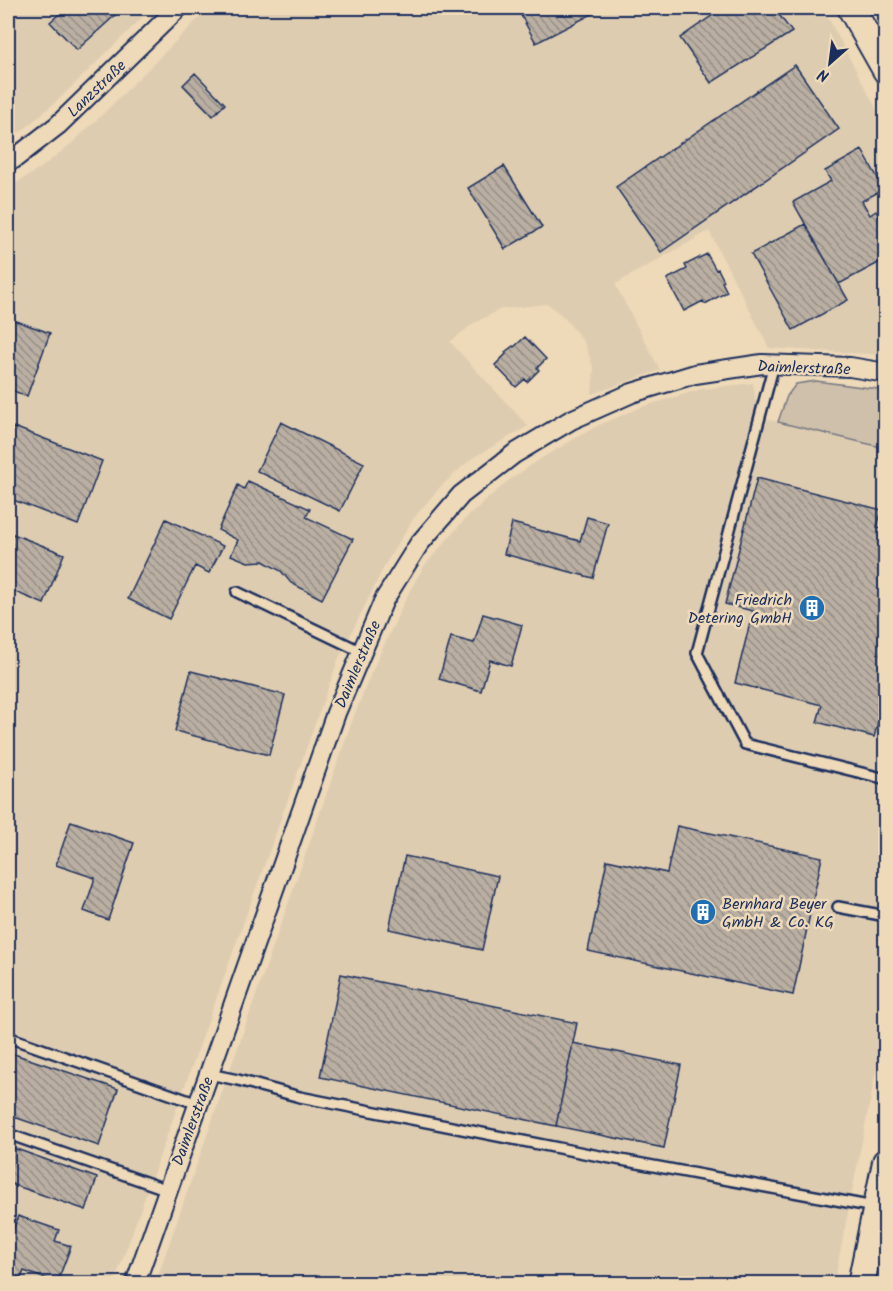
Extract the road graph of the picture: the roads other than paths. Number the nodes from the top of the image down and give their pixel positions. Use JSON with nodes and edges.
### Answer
{"nodes":[{"id":1,"x":178,"y":8,"type":"edge"},
{"id":2,"x":851,"y":8,"type":"edge"},
{"id":3,"x":883,"y":58,"type":"edge"},
{"id":4,"x":8,"y":162,"type":"edge"},
{"id":5,"x":774,"y":364,"type":"junction"},
{"id":6,"x":885,"y":373,"type":"edge"},
{"id":7,"x":237,"y":592,"type":"dead end"},
{"id":8,"x":362,"y":652,"type":"junction"},
{"id":9,"x":885,"y":778,"type":"edge"},
{"id":10,"x":838,"y":907,"type":"dead end"},
{"id":11,"x":885,"y":916,"type":"edge"},
{"id":12,"x":8,"y":1037,"type":"edge"},
{"id":13,"x":209,"y":1074,"type":"junction"},
{"id":14,"x":198,"y":1104,"type":"junction"},
{"id":15,"x":8,"y":1134,"type":"edge"},
{"id":16,"x":885,"y":1162,"type":"edge"},
{"id":17,"x":168,"y":1190,"type":"junction"},
{"id":18,"x":876,"y":1207,"type":"junction"},
{"id":19,"x":135,"y":1284,"type":"edge"},
{"id":20,"x":861,"y":1284,"type":"edge"}],
"edges":[{"from":1,"to":4,"type":"street","name":"Lanzstraße"},
{"from":2,"to":3,"type":"street"},
{"from":5,"to":6,"type":"street","name":"Daimlerstraße"},
{"from":5,"to":8,"type":"street","name":"Daimlerstraße"},
{"from":5,"to":9,"type":"lane"},
{"from":7,"to":8,"type":"lane"},
{"from":8,"to":13,"type":"street","name":"Daimlerstraße"},
{"from":10,"to":11,"type":"lane"},
{"from":12,"to":14,"type":"lane"},
{"from":13,"to":14,"type":"street","name":"Daimlerstraße"},
{"from":13,"to":18,"type":"lane"},
{"from":14,"to":17,"type":"street","name":"Daimlerstraße"},
{"from":15,"to":17,"type":"lane"},
{"from":16,"to":18,"type":"street"},
{"from":17,"to":19,"type":"street","name":"Daimlerstraße"},
{"from":18,"to":20,"type":"street"}]}
